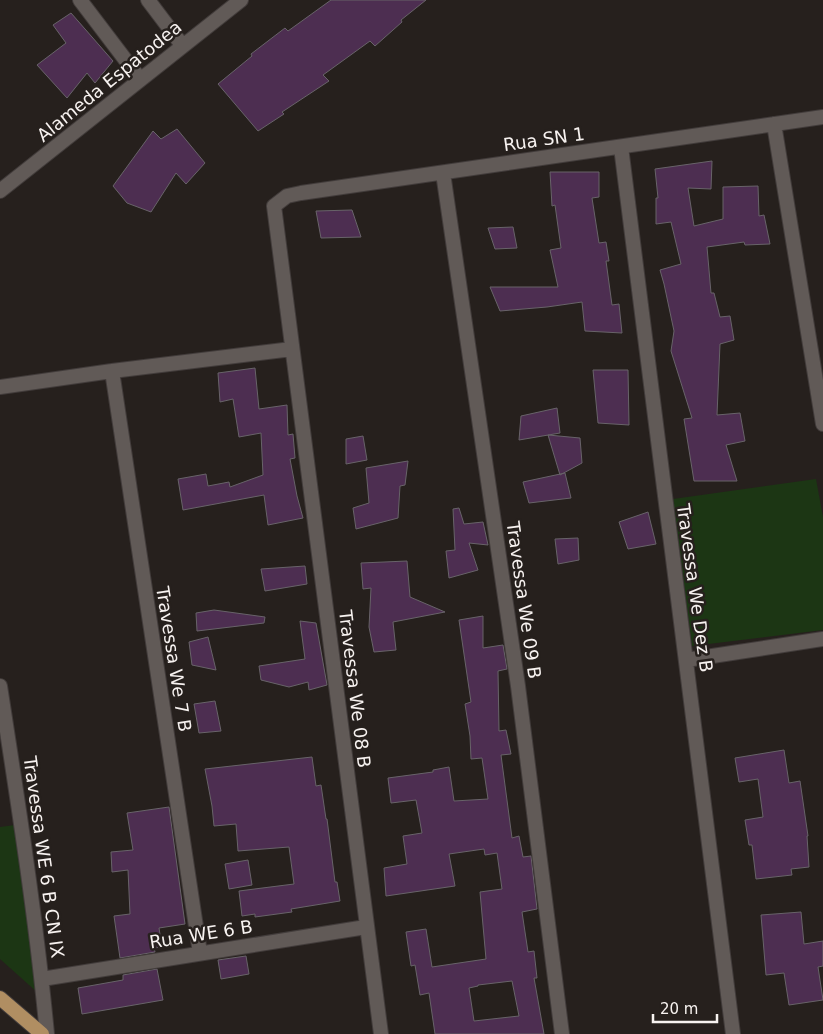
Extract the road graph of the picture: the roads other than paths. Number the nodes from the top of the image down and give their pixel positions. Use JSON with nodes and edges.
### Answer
{"nodes":[{"id":1,"x":80,"y":0,"type":"edge"},
{"id":2,"x":148,"y":0,"type":"edge"},
{"id":3,"x":241,"y":0,"type":"edge"},
{"id":4,"x":182,"y":45,"type":"junction"},
{"id":5,"x":140,"y":78,"type":"junction"},
{"id":6,"x":823,"y":117,"type":"edge"},
{"id":7,"x":774,"y":124,"type":"junction"},
{"id":8,"x":621,"y":147,"type":"junction"},
{"id":9,"x":443,"y":173,"type":"junction"},
{"id":10,"x":0,"y":191,"type":"edge"},
{"id":11,"x":274,"y":206,"type":"joint"},
{"id":12,"x":292,"y":349,"type":"junction"},
{"id":13,"x":112,"y":371,"type":"junction"},
{"id":14,"x":0,"y":387,"type":"edge"},
{"id":15,"x":823,"y":424,"type":"edge"},
{"id":16,"x":823,"y":639,"type":"edge"},
{"id":17,"x":686,"y":660,"type":"junction"},
{"id":18,"x":0,"y":686,"type":"edge"},
{"id":19,"x":366,"y":927,"type":"junction"},
{"id":20,"x":200,"y":954,"type":"junction"},
{"id":21,"x":42,"y":978,"type":"junction"},
{"id":22,"x":0,"y":998,"type":"edge"},
{"id":23,"x":42,"y":1034,"type":"edge"},
{"id":24,"x":47,"y":1034,"type":"edge"},
{"id":25,"x":381,"y":1034,"type":"edge"},
{"id":26,"x":562,"y":1034,"type":"edge"},
{"id":27,"x":733,"y":1034,"type":"edge"}],
"edges":[{"from":1,"to":5,"type":"street"},
{"from":2,"to":4,"type":"street"},
{"from":3,"to":4,"type":"street","name":"Alameda Espatodea"},
{"from":4,"to":5,"type":"street","name":"Alameda Espatodea"},
{"from":5,"to":10,"type":"street","name":"Alameda Espatodea"},
{"from":6,"to":7,"type":"street","name":"Rua SN 1"},
{"from":7,"to":8,"type":"street","name":"Rua SN 1"},
{"from":7,"to":15,"type":"street"},
{"from":8,"to":9,"type":"street","name":"Rua SN 1"},
{"from":8,"to":17,"type":"street","name":"Travessa We Dez B"},
{"from":9,"to":11,"type":"street","name":"Rua SN 1"},
{"from":9,"to":26,"type":"street","name":"Travessa We 09 B"},
{"from":11,"to":12,"type":"street","name":"Travessa We 08 B"},
{"from":12,"to":13,"type":"street"},
{"from":12,"to":19,"type":"street","name":"Travessa We 08 B"},
{"from":13,"to":14,"type":"street"},
{"from":13,"to":20,"type":"street","name":"Travessa We 7 B"},
{"from":16,"to":17,"type":"street"},
{"from":17,"to":27,"type":"street","name":"Travessa We Dez B"},
{"from":18,"to":21,"type":"street","name":"Travessa WE 6 B CN IX"},
{"from":19,"to":20,"type":"street","name":"Rua WE 6 B"},
{"from":19,"to":25,"type":"street","name":"Travessa We 08 B"},
{"from":20,"to":21,"type":"street","name":"Rua WE 6 B"},
{"from":21,"to":24,"type":"street","name":"Travessa WE 6 B CN IX"},
{"from":22,"to":23,"type":"main road"}]}
